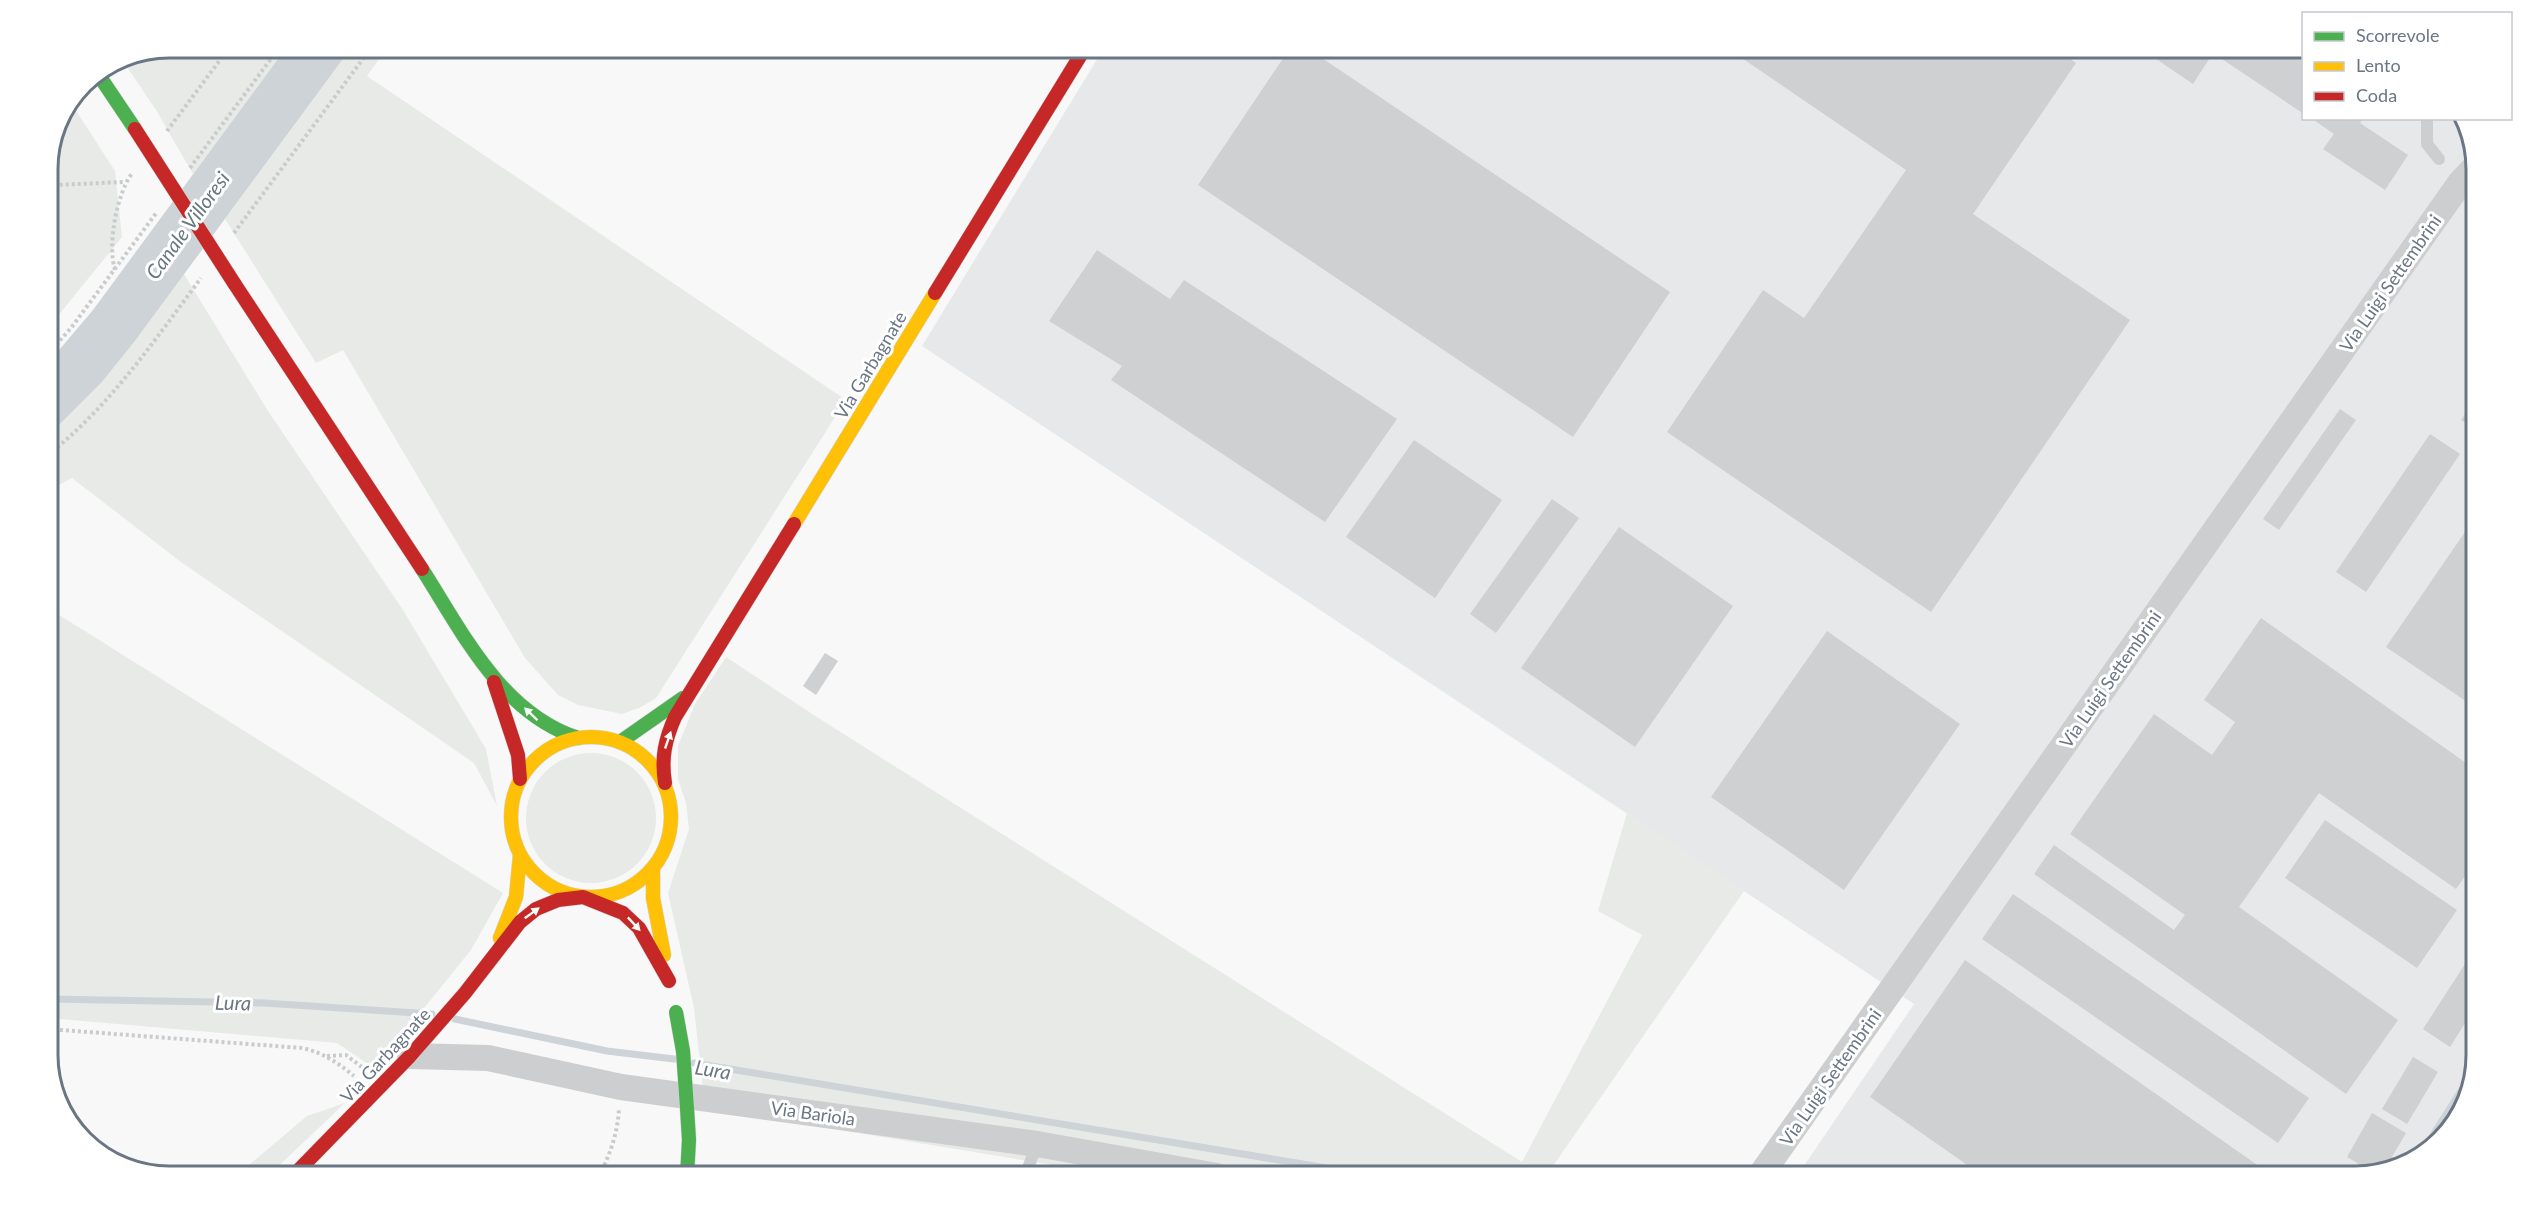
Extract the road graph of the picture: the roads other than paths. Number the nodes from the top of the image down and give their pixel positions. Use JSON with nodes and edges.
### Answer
{"nodes":[{"id":1,"x":1079,"y":58,"type":"edge"},
{"id":2,"x":103,"y":81,"type":"edge"},
{"id":3,"x":2427,"y":120,"type":"edge"},
{"id":4,"x":2439,"y":159,"type":"dead end"},
{"id":5,"x":2465,"y":179,"type":"edge"},
{"id":6,"x":492,"y":677,"type":"junction"},
{"id":7,"x":683,"y":698,"type":"junction"},
{"id":8,"x":578,"y":738,"type":"junction"},
{"id":9,"x":620,"y":742,"type":"junction"},
{"id":10,"x":520,"y":779,"type":"junction"},
{"id":11,"x":665,"y":783,"type":"junction"},
{"id":12,"x":520,"y":855,"type":"junction"},
{"id":13,"x":653,"y":868,"type":"junction"},
{"id":14,"x":583,"y":897,"type":"junction"},
{"id":15,"x":495,"y":951,"type":"junction"},
{"id":16,"x":672,"y":997,"type":"junction"},
{"id":17,"x":410,"y":1056,"type":"junction"},
{"id":18,"x":1037,"y":1144,"type":"junction"},
{"id":19,"x":303,"y":1166,"type":"edge"},
{"id":20,"x":688,"y":1166,"type":"edge"},
{"id":21,"x":1029,"y":1166,"type":"edge"},
{"id":22,"x":1161,"y":1166,"type":"edge"},
{"id":23,"x":1767,"y":1166,"type":"edge"}],
"edges":[{"from":1,"to":7,"type":"main road","name":"Via Garbagnate"},
{"from":2,"to":6,"type":"main road","bridge":true},
{"from":3,"to":4,"type":"lane"},
{"from":5,"to":23,"type":"street","name":"Via Luigi Settembrini"},
{"from":8,"to":6,"type":"main road","one_way":true},
{"from":6,"to":10,"type":"main road"},
{"from":7,"to":9,"type":"main road","name":"Via Garbagnate"},
{"from":11,"to":7,"type":"main road","name":"Via Garbagnate","one_way":true},
{"from":8,"to":9,"type":"main road"},
{"from":8,"to":10,"type":"main road"},
{"from":9,"to":11,"type":"main road"},
{"from":10,"to":12,"type":"main road"},
{"from":11,"to":13,"type":"main road"},
{"from":12,"to":14,"type":"main road"},
{"from":12,"to":15,"type":"main road","name":"Via Garbagnate"},
{"from":13,"to":14,"type":"main road"},
{"from":13,"to":16,"type":"main road"},
{"from":15,"to":14,"type":"main road","name":"Via Garbagnate","one_way":true},
{"from":14,"to":16,"type":"main road","one_way":true},
{"from":15,"to":17,"type":"main road","name":"Via Garbagnate"},
{"from":16,"to":20,"type":"main road","bridge":true},
{"from":17,"to":18,"type":"street","name":"Via Bariola"},
{"from":17,"to":19,"type":"main road","name":"Via Garbagnate"},
{"from":18,"to":21,"type":"lane"},
{"from":18,"to":22,"type":"street","name":"Via Bariola"}]}
